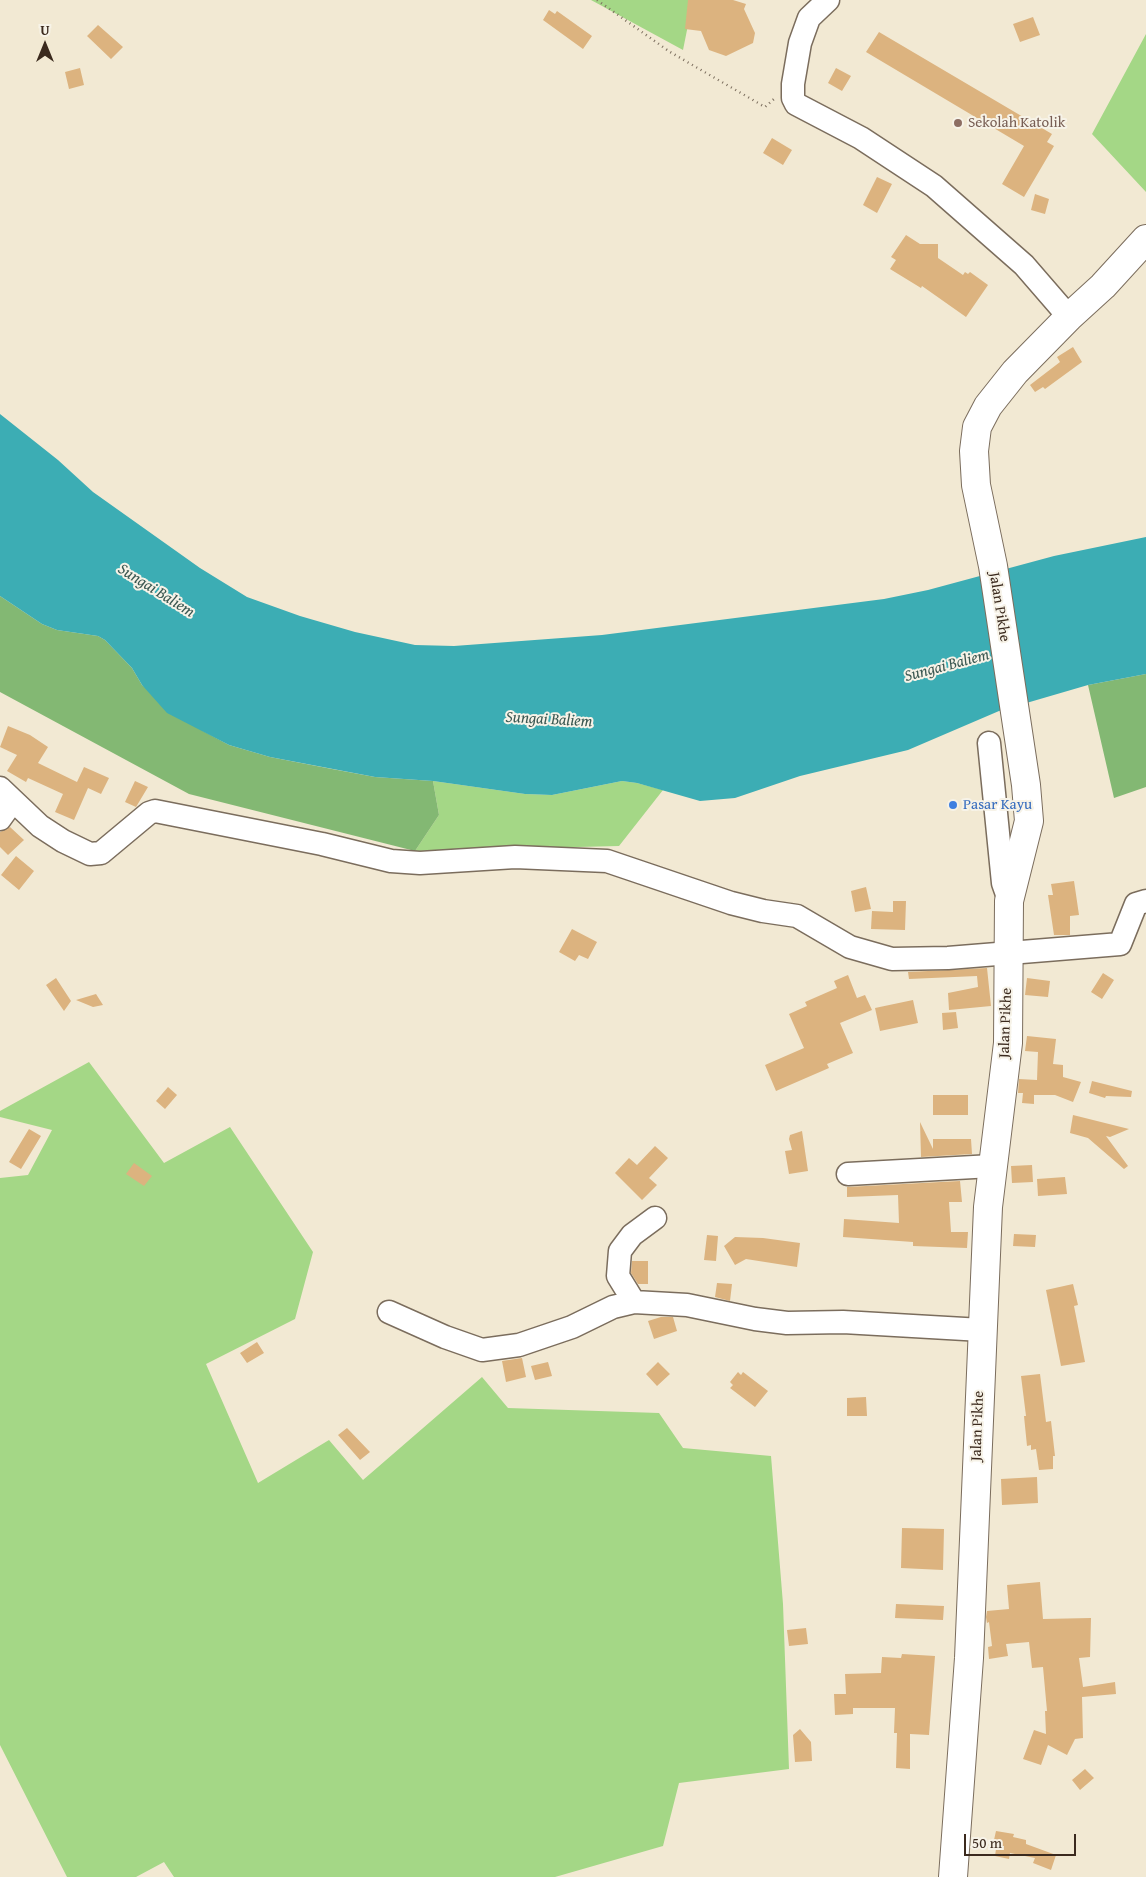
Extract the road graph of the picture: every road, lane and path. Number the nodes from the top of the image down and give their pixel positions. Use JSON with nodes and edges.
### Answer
{"nodes":[{"id":1,"x":597,"y":0,"type":"edge"},
{"id":2,"x":828,"y":0,"type":"edge"},
{"id":3,"x":793,"y":84,"type":"junction"},
{"id":4,"x":1146,"y":239,"type":"edge"},
{"id":5,"x":1069,"y":317,"type":"junction"},
{"id":6,"x":989,"y":743,"type":"dead end"},
{"id":7,"x":6,"y":794,"type":"edge"},
{"id":8,"x":0,"y":819,"type":"edge"},
{"id":9,"x":1009,"y":901,"type":"junction"},
{"id":10,"x":1146,"y":901,"type":"edge"},
{"id":11,"x":1007,"y":953,"type":"junction"},
{"id":12,"x":992,"y":1166,"type":"junction"},
{"id":13,"x":848,"y":1174,"type":"dead end"},
{"id":14,"x":655,"y":1218,"type":"dead end"},
{"id":15,"x":634,"y":1302,"type":"junction"},
{"id":16,"x":389,"y":1312,"type":"dead end"},
{"id":17,"x":982,"y":1330,"type":"junction"},
{"id":18,"x":953,"y":1877,"type":"edge"}],
"edges":[{"from":1,"to":3,"type":"path"},
{"from":2,"to":3,"type":"street"},
{"from":3,"to":5,"type":"street"},
{"from":4,"to":5,"type":"highway","name":"Jalan Pikhe"},
{"from":5,"to":9,"type":"highway","name":"Jalan Pikhe"},
{"from":6,"to":9,"type":"street"},
{"from":7,"to":8,"type":"street"},
{"from":7,"to":11,"type":"street"},
{"from":9,"to":11,"type":"highway","name":"Jalan Pikhe"},
{"from":10,"to":11,"type":"street"},
{"from":11,"to":12,"type":"highway","name":"Jalan Pikhe"},
{"from":12,"to":13,"type":"street"},
{"from":12,"to":17,"type":"highway","name":"Jalan Pikhe"},
{"from":14,"to":15,"type":"street"},
{"from":15,"to":16,"type":"street"},
{"from":15,"to":17,"type":"street"},
{"from":17,"to":18,"type":"highway","name":"Jalan Pikhe"}]}
